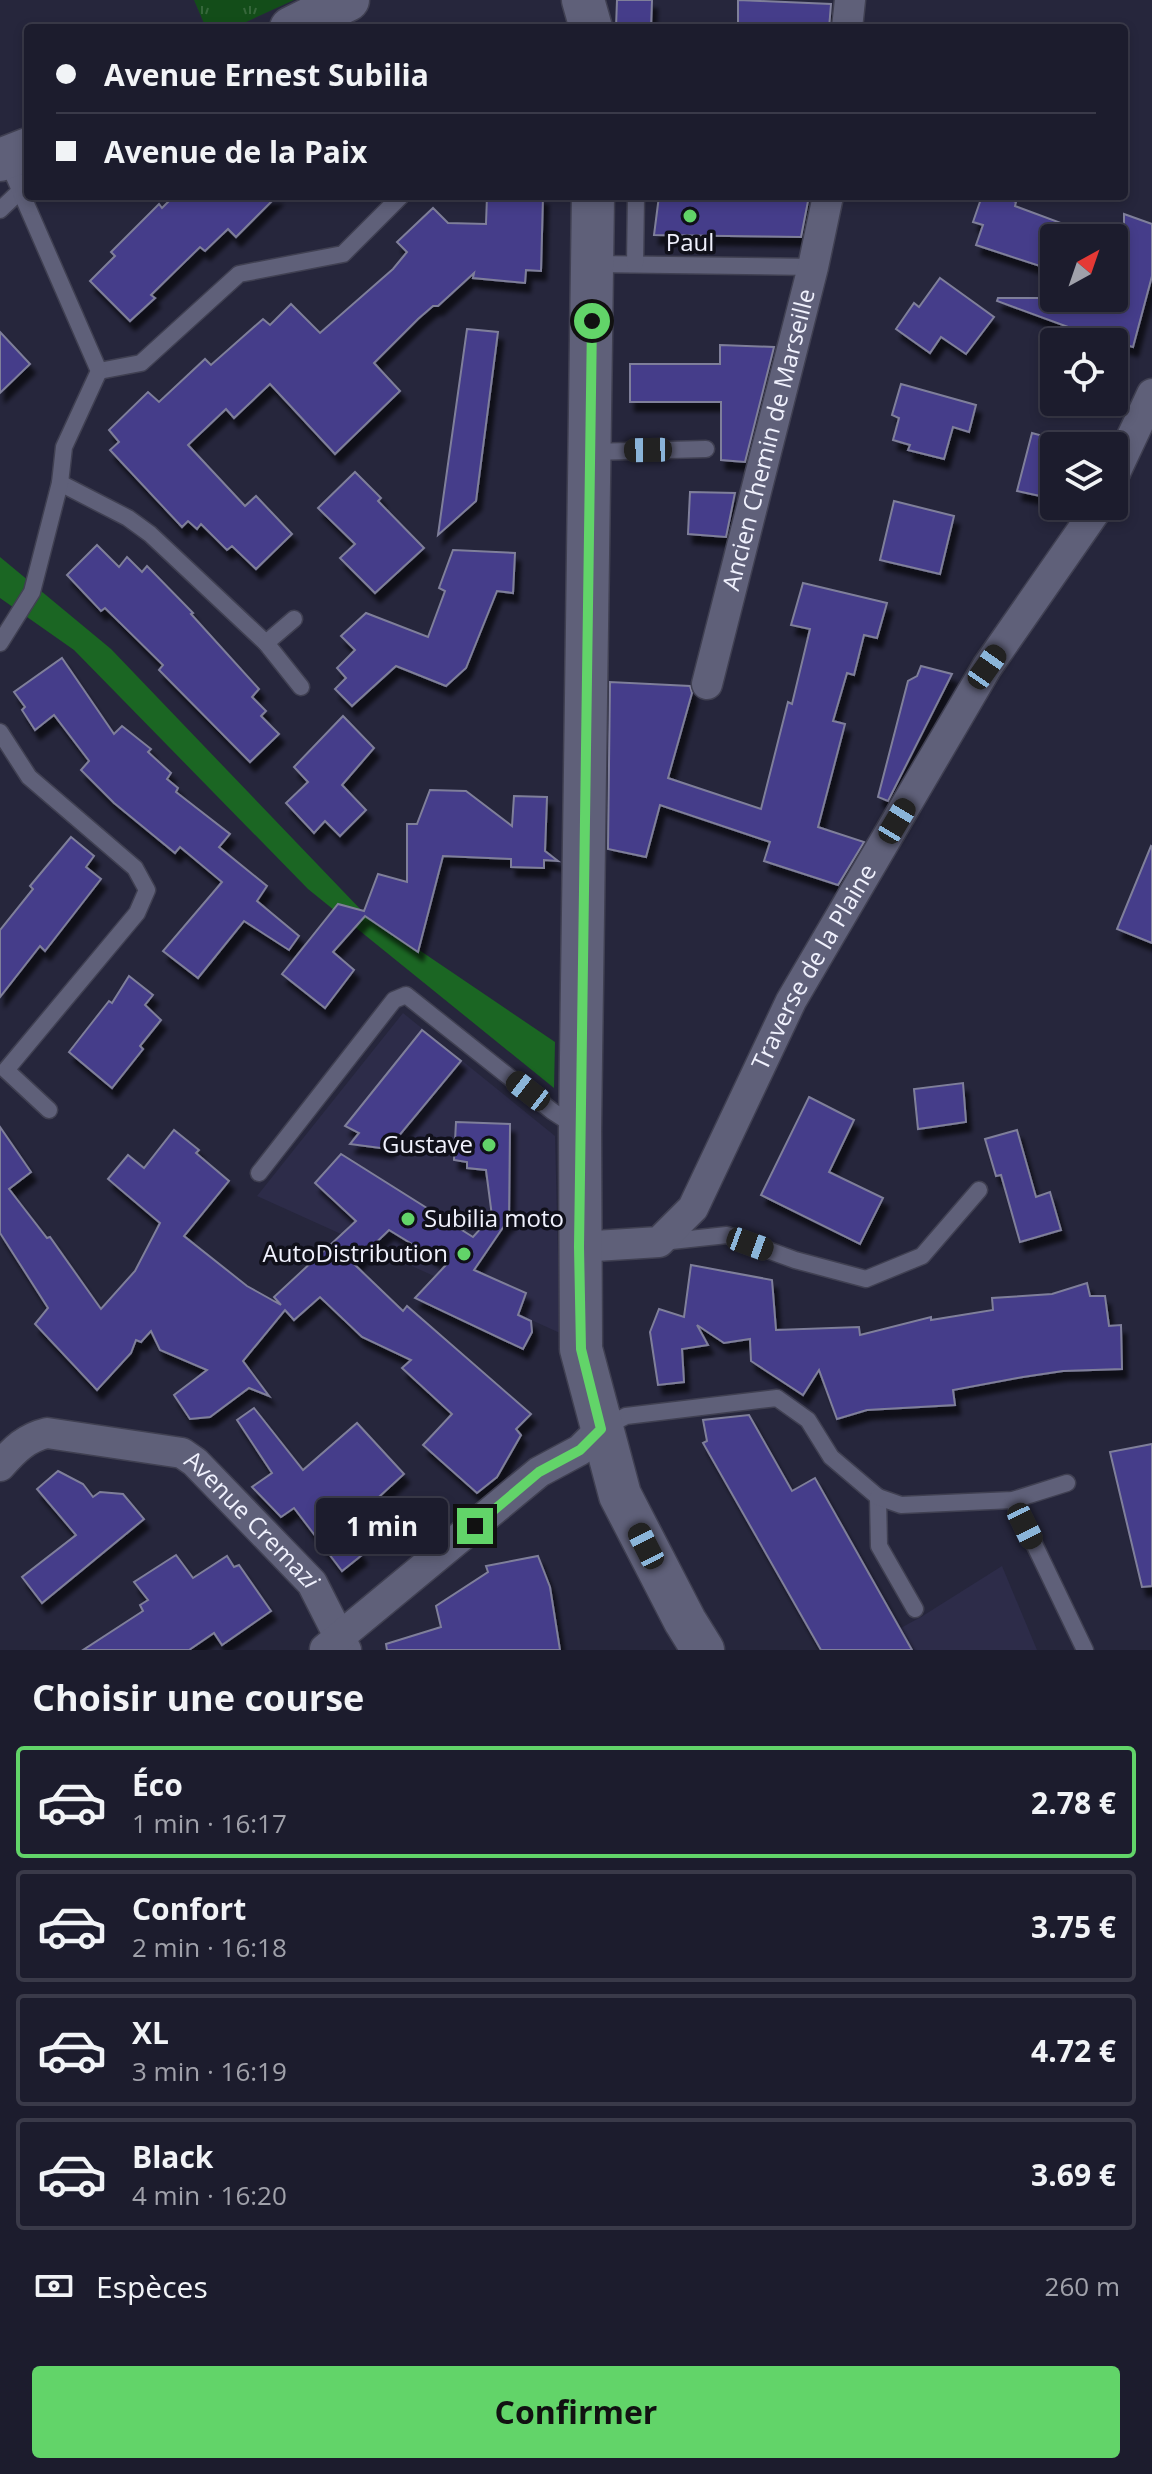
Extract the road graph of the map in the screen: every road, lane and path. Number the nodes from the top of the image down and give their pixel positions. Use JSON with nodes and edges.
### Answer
{"nodes":[{"id":1,"x":348,"y":0,"type":"edge"},
{"id":2,"x":583,"y":0,"type":"edge"},
{"id":3,"x":599,"y":0,"type":"edge"},
{"id":4,"x":850,"y":0,"type":"edge"},
{"id":5,"x":299,"y":24,"type":"edge"},
{"id":6,"x":591,"y":24,"type":"edge"},
{"id":7,"x":593,"y":24,"type":"edge"},
{"id":8,"x":847,"y":24,"type":"edge"},
{"id":9,"x":14,"y":164,"type":"edge"},
{"id":10,"x":24,"y":188,"type":"edge"},
{"id":11,"x":29,"y":200,"type":"edge"},
{"id":12,"x":397,"y":200,"type":"edge"},
{"id":13,"x":593,"y":200,"type":"edge"},
{"id":14,"x":636,"y":200,"type":"edge"},
{"id":15,"x":827,"y":200,"type":"edge"},
{"id":16,"x":0,"y":210,"type":"edge"},
{"id":17,"x":593,"y":264,"type":"junction"},
{"id":18,"x":635,"y":264,"type":"junction"},
{"id":19,"x":813,"y":267,"type":"junction"},
{"id":20,"x":99,"y":371,"type":"junction"},
{"id":21,"x":1152,"y":394,"type":"edge"},
{"id":22,"x":1128,"y":445,"type":"edge"},
{"id":23,"x":706,"y":449,"type":"dead end"},
{"id":24,"x":589,"y":452,"type":"junction"},
{"id":25,"x":60,"y":483,"type":"junction"},
{"id":26,"x":1089,"y":520,"type":"edge"},
{"id":27,"x":294,"y":619,"type":"dead end"},
{"id":28,"x":0,"y":643,"type":"edge"},
{"id":29,"x":266,"y":643,"type":"junction"},
{"id":30,"x":707,"y":684,"type":"dead end"},
{"id":31,"x":301,"y":687,"type":"dead end"},
{"id":32,"x":0,"y":732,"type":"edge"},
{"id":33,"x":3,"y":1068,"type":"edge"},
{"id":34,"x":49,"y":1110,"type":"dead end"},
{"id":35,"x":580,"y":1129,"type":"junction"},
{"id":36,"x":259,"y":1173,"type":"dead end"},
{"id":37,"x":979,"y":1190,"type":"dead end"},
{"id":38,"x":659,"y":1242,"type":"junction"},
{"id":39,"x":579,"y":1247,"type":"junction"},
{"id":40,"x":601,"y":1429,"type":"junction"},
{"id":41,"x":0,"y":1466,"type":"edge"},
{"id":42,"x":1067,"y":1483,"type":"dead end"},
{"id":43,"x":878,"y":1497,"type":"junction"},
{"id":44,"x":1013,"y":1500,"type":"junction"},
{"id":45,"x":915,"y":1609,"type":"dead end"},
{"id":46,"x":337,"y":1646,"type":"edge"},
{"id":47,"x":703,"y":1650,"type":"edge"},
{"id":48,"x":1085,"y":1650,"type":"edge"}],
"edges":[{"from":1,"to":5,"type":"main road"},
{"from":2,"to":6,"type":"main road"},
{"from":3,"to":7,"type":"main road"},
{"from":4,"to":8,"type":"street"},
{"from":9,"to":10,"type":"lane"},
{"from":9,"to":16,"type":"lane"},
{"from":11,"to":20,"type":"lane"},
{"from":12,"to":20,"type":"lane"},
{"from":13,"to":17,"type":"main road"},
{"from":14,"to":18,"type":"lane"},
{"from":15,"to":19,"type":"street","name":"Ancien Chemin de Marseille"},
{"from":17,"to":18,"type":"lane"},
{"from":17,"to":24,"type":"main road"},
{"from":18,"to":19,"type":"lane"},
{"from":19,"to":30,"type":"street","name":"Ancien Chemin de Marseille"},
{"from":20,"to":25,"type":"lane"},
{"from":21,"to":22,"type":"street"},
{"from":23,"to":24,"type":"lane"},
{"from":24,"to":35,"type":"main road"},
{"from":25,"to":28,"type":"lane"},
{"from":25,"to":29,"type":"lane"},
{"from":26,"to":38,"type":"street","name":"Traverse de la Plaine"},
{"from":27,"to":29,"type":"lane"},
{"from":29,"to":31,"type":"lane"},
{"from":32,"to":33,"type":"lane"},
{"from":33,"to":34,"type":"lane"},
{"from":35,"to":36,"type":"lane"},
{"from":35,"to":39,"type":"main road"},
{"from":37,"to":38,"type":"lane"},
{"from":38,"to":39,"type":"street"},
{"from":39,"to":40,"type":"main road"},
{"from":40,"to":43,"type":"lane"},
{"from":40,"to":46,"type":"street"},
{"from":40,"to":47,"type":"main road"},
{"from":41,"to":46,"type":"street","name":"Avenue Cremazi"},
{"from":42,"to":44,"type":"lane"},
{"from":43,"to":44,"type":"lane"},
{"from":43,"to":45,"type":"lane"},
{"from":44,"to":48,"type":"lane"}]}
